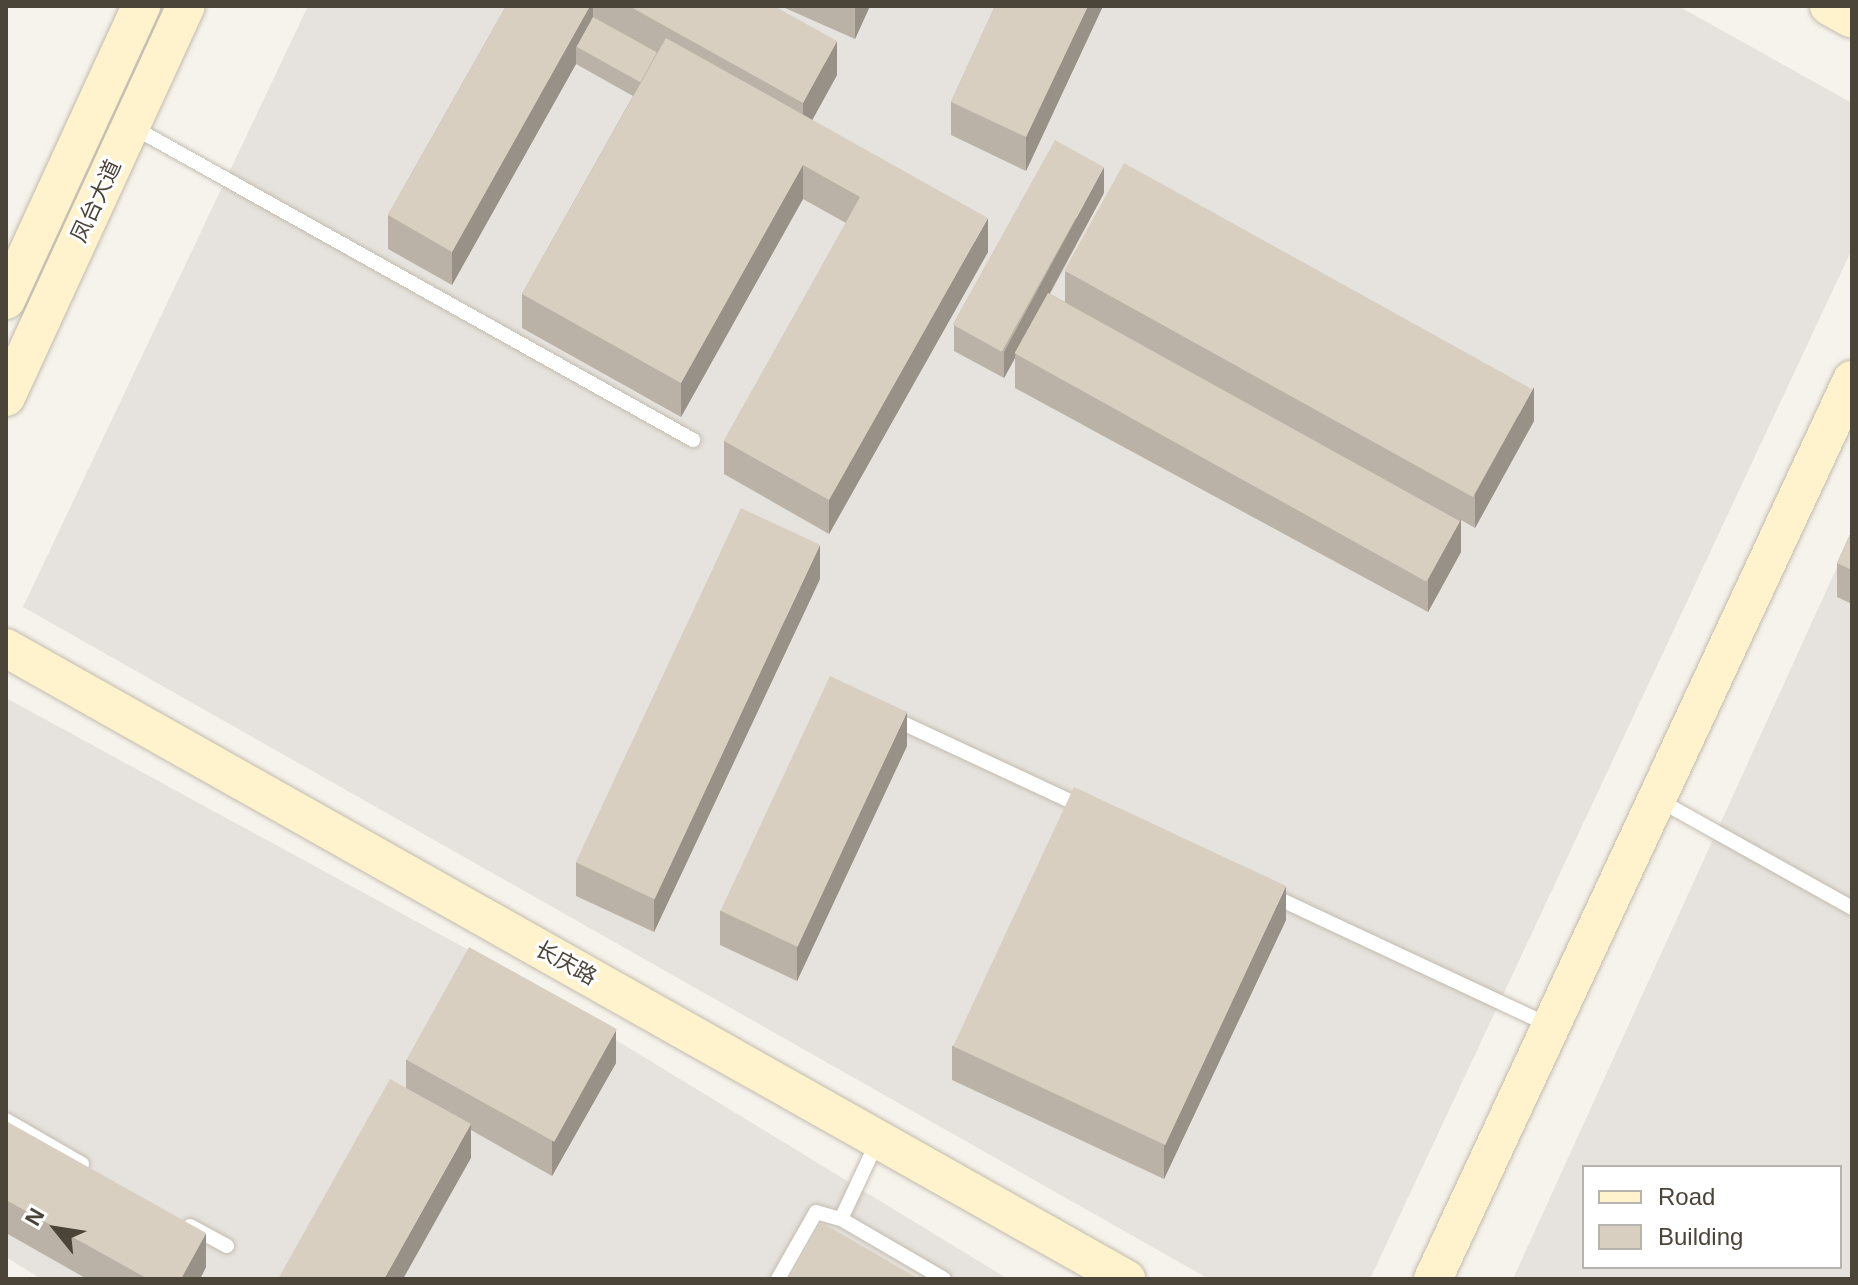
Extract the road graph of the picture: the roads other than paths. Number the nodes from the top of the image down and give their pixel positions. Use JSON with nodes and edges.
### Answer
{"nodes":[{"id":1,"x":141,"y":6,"type":"edge"},
{"id":2,"x":186,"y":6,"type":"edge"},
{"id":3,"x":1829,"y":6,"type":"edge"},
{"id":4,"x":1852,"y":19,"type":"edge"},
{"id":5,"x":131,"y":125,"type":"junction"},
{"id":6,"x":6,"y":300,"type":"edge"},
{"id":7,"x":1852,"y":380,"type":"edge"},
{"id":8,"x":6,"y":397,"type":"edge"},
{"id":9,"x":693,"y":440,"type":"dead end"},
{"id":10,"x":6,"y":648,"type":"edge"},
{"id":11,"x":872,"y":708,"type":"edge"},
{"id":12,"x":1657,"y":799,"type":"junction"},
{"id":13,"x":1103,"y":817,"type":"edge"},
{"id":14,"x":1262,"y":891,"type":"edge"},
{"id":15,"x":1852,"y":908,"type":"edge"},
{"id":16,"x":1551,"y":1026,"type":"junction"},
{"id":17,"x":6,"y":1120,"type":"edge"},
{"id":18,"x":878,"y":1140,"type":"junction"},
{"id":19,"x":102,"y":1175,"type":"edge"},
{"id":20,"x":171,"y":1215,"type":"edge"},
{"id":21,"x":841,"y":1219,"type":"junction"},
{"id":22,"x":227,"y":1246,"type":"dead end"},
{"id":23,"x":778,"y":1279,"type":"edge"},
{"id":24,"x":944,"y":1279,"type":"edge"},
{"id":25,"x":1126,"y":1279,"type":"edge"},
{"id":26,"x":1433,"y":1279,"type":"edge"}],
"edges":[{"from":1,"to":6,"type":"street","name":"凤台大道"},
{"from":2,"to":5,"type":"street","name":"凤台大道"},
{"from":3,"to":4,"type":"street"},
{"from":5,"to":8,"type":"street","name":"凤台大道"},
{"from":5,"to":9,"type":"lane"},
{"from":7,"to":12,"type":"street"},
{"from":10,"to":18,"type":"street","name":"长庆路"},
{"from":11,"to":13,"type":"lane"},
{"from":12,"to":15,"type":"lane"},
{"from":12,"to":16,"type":"street"},
{"from":14,"to":16,"type":"lane"},
{"from":16,"to":26,"type":"street"},
{"from":17,"to":19,"type":"lane"},
{"from":18,"to":21,"type":"lane"},
{"from":18,"to":25,"type":"street","name":"长庆路"},
{"from":20,"to":22,"type":"lane"},
{"from":21,"to":23,"type":"lane"},
{"from":21,"to":24,"type":"lane"}]}
